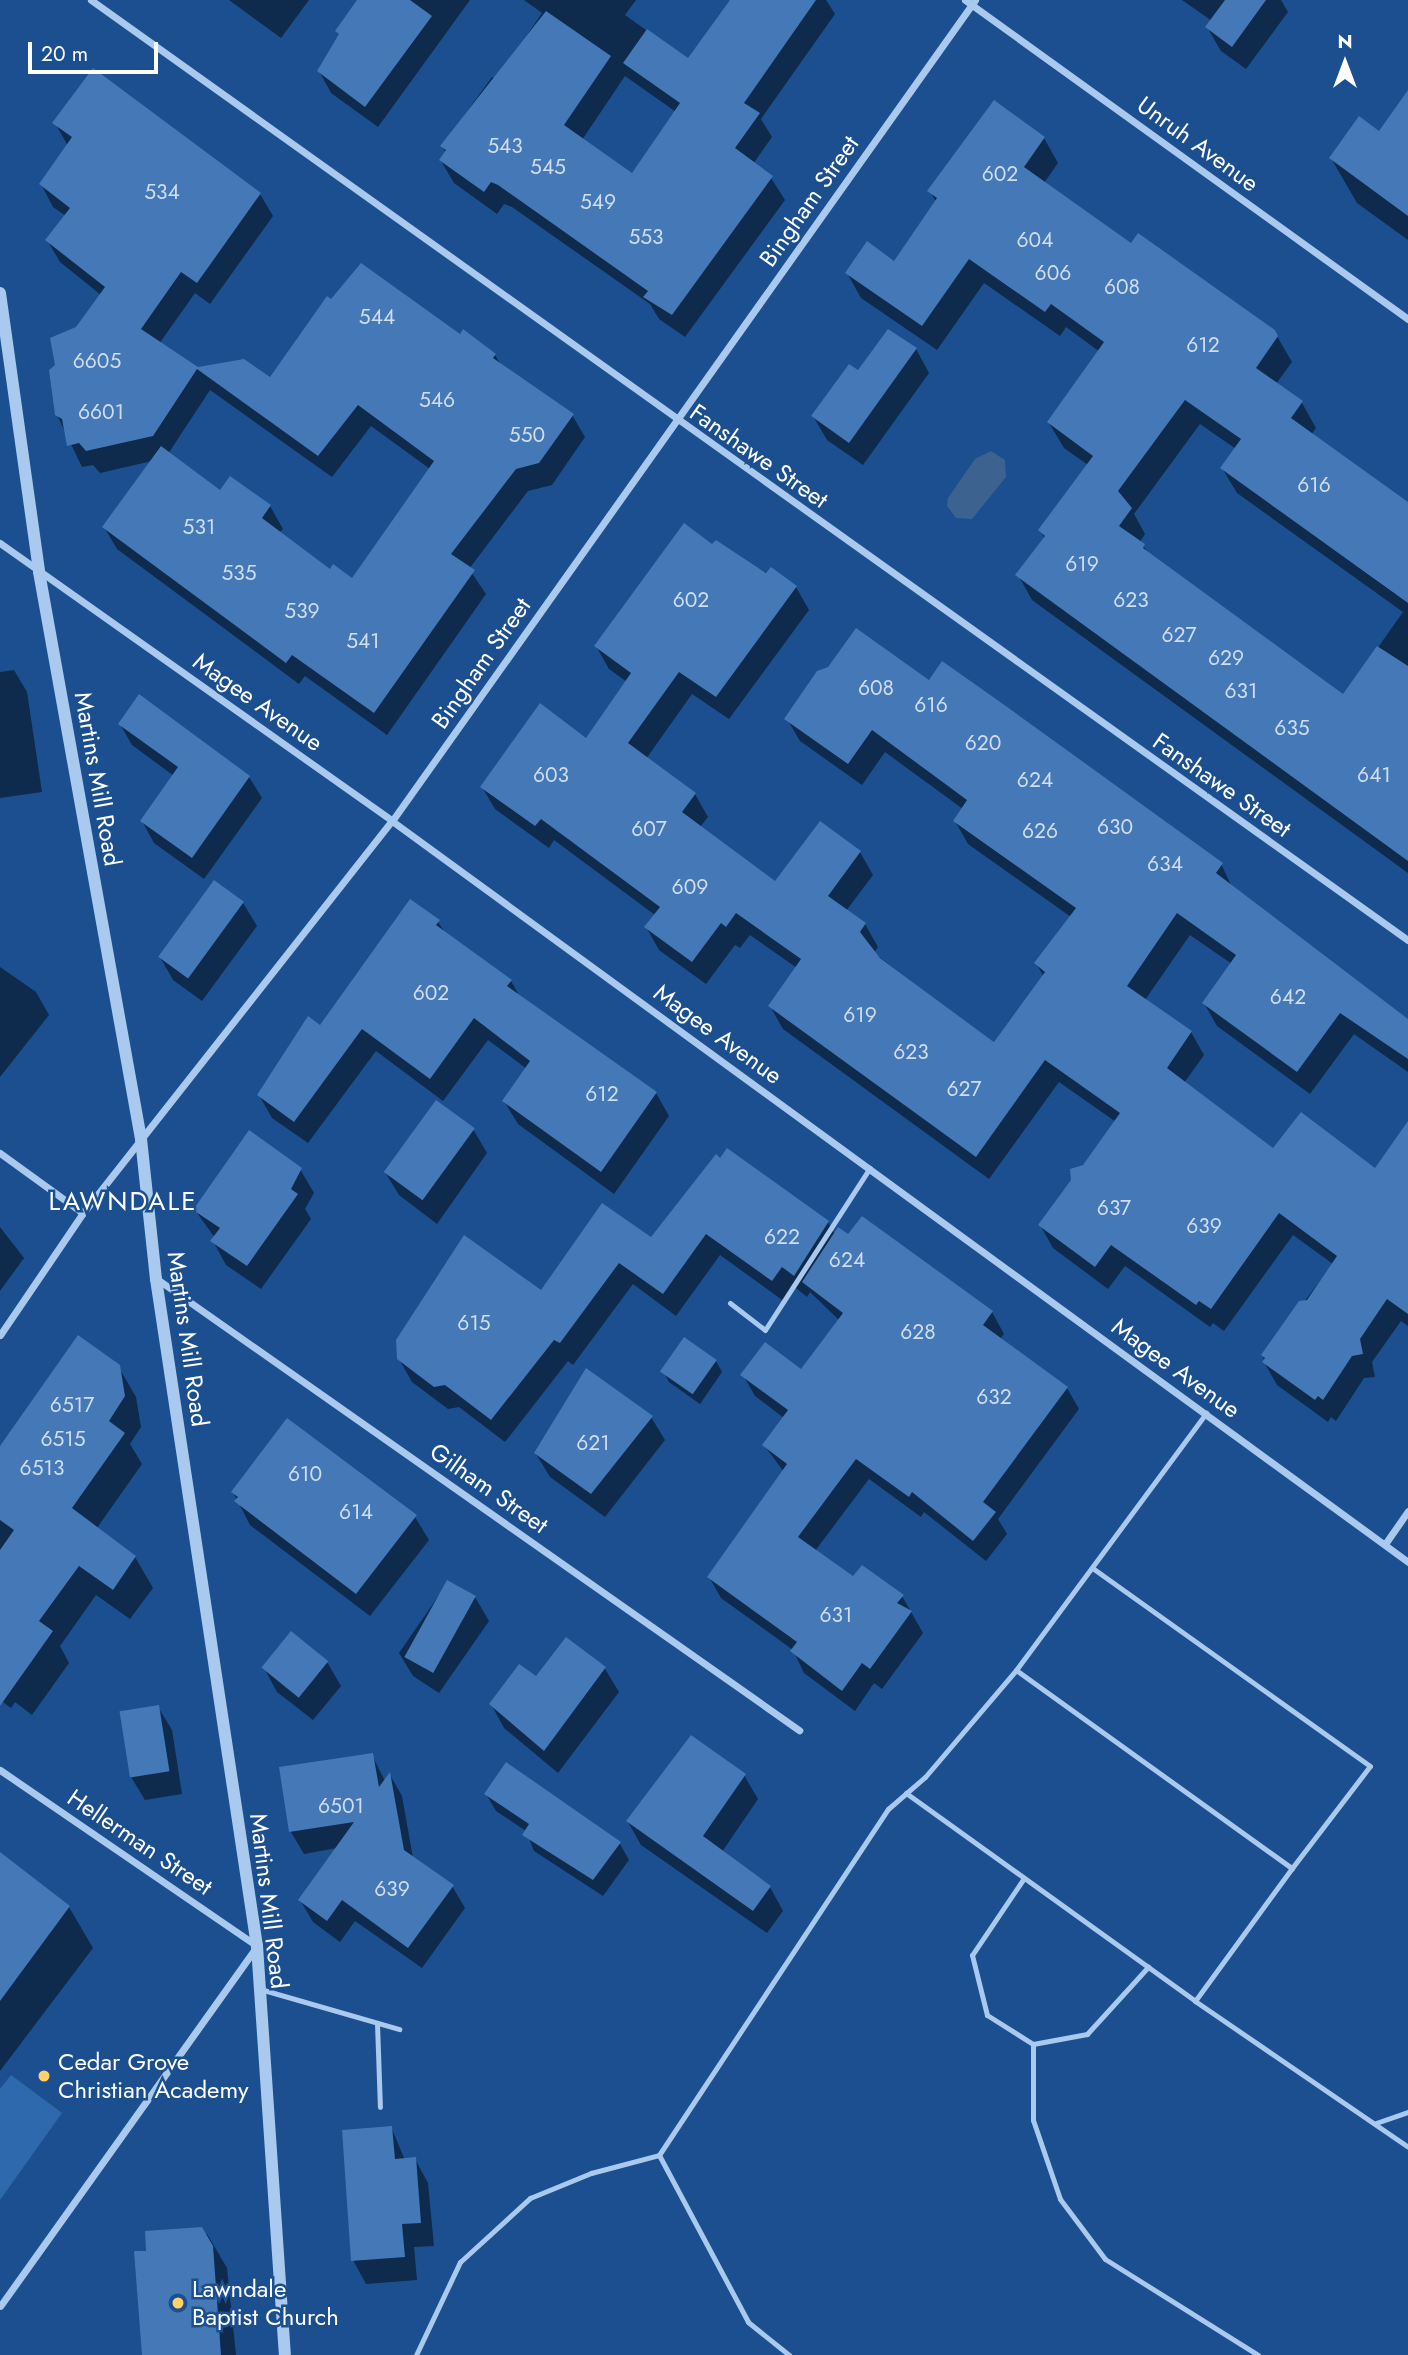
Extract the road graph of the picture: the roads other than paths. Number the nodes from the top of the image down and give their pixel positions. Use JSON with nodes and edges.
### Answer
{"nodes":[{"id":1,"x":91,"y":0,"type":"edge"},
{"id":2,"x":971,"y":2,"type":"edge"},
{"id":3,"x":0,"y":293,"type":"edge"},
{"id":4,"x":1408,"y":319,"type":"edge"},
{"id":5,"x":676,"y":421,"type":"junction"},
{"id":6,"x":0,"y":542,"type":"edge"},
{"id":7,"x":39,"y":572,"type":"junction"},
{"id":8,"x":392,"y":821,"type":"junction"},
{"id":9,"x":1408,"y":940,"type":"edge"},
{"id":10,"x":141,"y":1139,"type":"junction"},
{"id":11,"x":0,"y":1153,"type":"edge"},
{"id":12,"x":870,"y":1168,"type":"junction"},
{"id":13,"x":83,"y":1213,"type":"junction"},
{"id":14,"x":156,"y":1279,"type":"junction"},
{"id":15,"x":730,"y":1303,"type":"dead end"},
{"id":16,"x":0,"y":1335,"type":"edge"},
{"id":17,"x":1206,"y":1413,"type":"junction"},
{"id":18,"x":1408,"y":1511,"type":"edge"},
{"id":19,"x":1385,"y":1544,"type":"junction"},
{"id":20,"x":1408,"y":1562,"type":"edge"},
{"id":21,"x":1091,"y":1568,"type":"junction"},
{"id":22,"x":1016,"y":1670,"type":"junction"},
{"id":23,"x":800,"y":1730,"type":"dead end"},
{"id":24,"x":0,"y":1770,"type":"edge"},
{"id":25,"x":906,"y":1793,"type":"junction"},
{"id":26,"x":1292,"y":1868,"type":"junction"},
{"id":27,"x":1024,"y":1878,"type":"junction"},
{"id":28,"x":257,"y":1946,"type":"junction"},
{"id":29,"x":1148,"y":1967,"type":"junction"},
{"id":30,"x":260,"y":1989,"type":"junction"},
{"id":31,"x":1195,"y":2001,"type":"junction"},
{"id":32,"x":377,"y":2023,"type":"junction"},
{"id":33,"x":399,"y":2029,"type":"dead end"},
{"id":34,"x":1033,"y":2044,"type":"junction"},
{"id":35,"x":380,"y":2107,"type":"dead end"},
{"id":36,"x":1408,"y":2112,"type":"edge"},
{"id":37,"x":1376,"y":2123,"type":"junction"},
{"id":38,"x":1408,"y":2147,"type":"edge"},
{"id":39,"x":659,"y":2155,"type":"junction"},
{"id":40,"x":0,"y":2306,"type":"edge"},
{"id":41,"x":285,"y":2355,"type":"edge"},
{"id":42,"x":416,"y":2355,"type":"edge"},
{"id":43,"x":789,"y":2355,"type":"edge"},
{"id":44,"x":1258,"y":2355,"type":"edge"}],
"edges":[{"from":1,"to":5,"type":"street","name":"Fanshawe Street"},
{"from":2,"to":4,"type":"street","name":"Unruh Avenue"},
{"from":2,"to":5,"type":"street","name":"Bingham Street"},
{"from":3,"to":7,"type":"street","name":"Martins Mill Road"},
{"from":5,"to":8,"type":"street","name":"Bingham Street"},
{"from":5,"to":9,"type":"street","name":"Fanshawe Street"},
{"from":6,"to":7,"type":"street","name":"Magee Avenue"},
{"from":7,"to":8,"type":"street","name":"Magee Avenue"},
{"from":7,"to":10,"type":"street","name":"Martins Mill Road"},
{"from":8,"to":10,"type":"street","name":"Bingham Street"},
{"from":8,"to":12,"type":"street","name":"Magee Avenue"},
{"from":10,"to":13,"type":"street","name":"Bingham Street"},
{"from":10,"to":14,"type":"street","name":"Martins Mill Road"},
{"from":11,"to":13,"type":"street"},
{"from":12,"to":15,"type":"lane"},
{"from":12,"to":17,"type":"street","name":"Magee Avenue"},
{"from":13,"to":16,"type":"street","name":"Bingham Street"},
{"from":14,"to":23,"type":"street","name":"Gilham Street"},
{"from":14,"to":28,"type":"street","name":"Martins Mill Road"},
{"from":17,"to":19,"type":"street","name":"Magee Avenue"},
{"from":17,"to":21,"type":"lane"},
{"from":18,"to":19,"type":"street"},
{"from":19,"to":20,"type":"street","name":"Magee Avenue"},
{"from":21,"to":22,"type":"lane"},
{"from":21,"to":26,"type":"lane"},
{"from":22,"to":25,"type":"lane"},
{"from":22,"to":26,"type":"lane"},
{"from":24,"to":28,"type":"street","name":"Hellerman Street"},
{"from":25,"to":27,"type":"lane"},
{"from":25,"to":39,"type":"lane"},
{"from":26,"to":31,"type":"lane"},
{"from":27,"to":29,"type":"lane"},
{"from":27,"to":34,"type":"lane"},
{"from":28,"to":30,"type":"street","name":"Martins Mill Road"},
{"from":28,"to":40,"type":"street"},
{"from":29,"to":31,"type":"lane"},
{"from":29,"to":34,"type":"lane"},
{"from":30,"to":32,"type":"lane"},
{"from":30,"to":41,"type":"street","name":"Martins Mill Road"},
{"from":31,"to":37,"type":"lane"},
{"from":32,"to":33,"type":"lane"},
{"from":32,"to":35,"type":"lane"},
{"from":34,"to":44,"type":"lane"},
{"from":36,"to":37,"type":"lane"},
{"from":37,"to":38,"type":"lane"},
{"from":39,"to":42,"type":"lane"},
{"from":39,"to":43,"type":"lane"}]}
